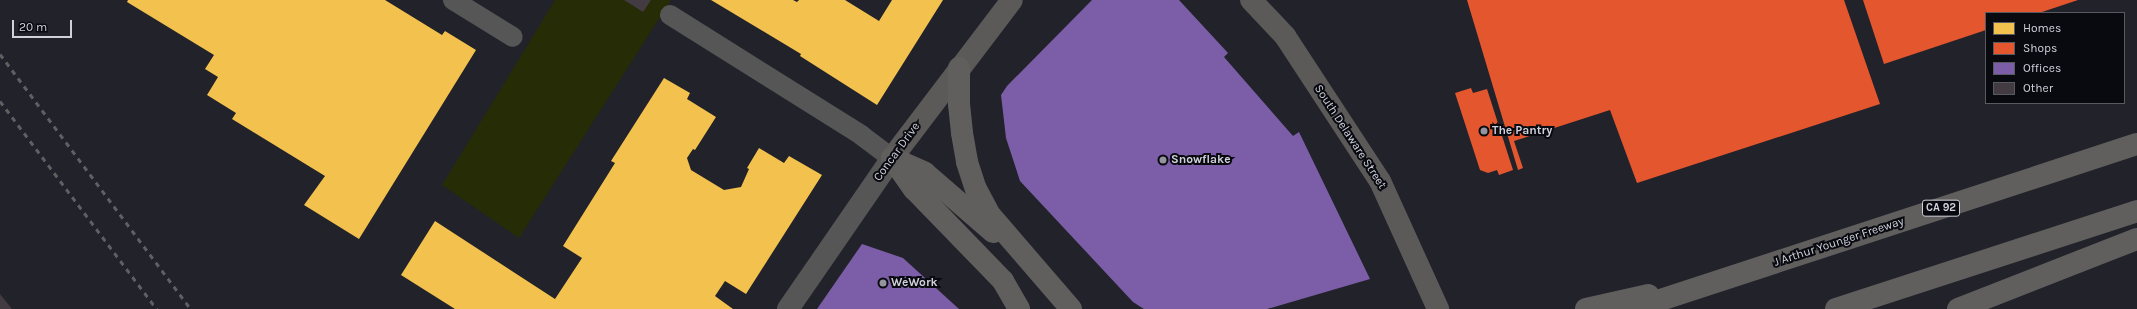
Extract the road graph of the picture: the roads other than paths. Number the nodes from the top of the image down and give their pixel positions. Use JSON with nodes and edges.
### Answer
{"nodes":[{"id":1,"x":453,"y":0,"type":"edge"},
{"id":2,"x":1012,"y":0,"type":"edge"},
{"id":3,"x":1251,"y":0,"type":"edge"},
{"id":4,"x":670,"y":15,"type":"dead end"},
{"id":5,"x":513,"y":37,"type":"dead end"},
{"id":6,"x":959,"y":68,"type":"junction"},
{"id":7,"x":2137,"y":144,"type":"edge"},
{"id":8,"x":892,"y":158,"type":"junction"},
{"id":9,"x":2137,"y":211,"type":"edge"},
{"id":10,"x":2137,"y":240,"type":"edge"},
{"id":11,"x":1031,"y":265,"type":"junction"},
{"id":12,"x":1745,"y":273,"type":"junction"},
{"id":13,"x":788,"y":309,"type":"edge"},
{"id":14,"x":1019,"y":309,"type":"edge"},
{"id":15,"x":1071,"y":309,"type":"edge"},
{"id":16,"x":1438,"y":309,"type":"edge"},
{"id":17,"x":1586,"y":309,"type":"edge"},
{"id":18,"x":1633,"y":309,"type":"edge"},
{"id":19,"x":1836,"y":309,"type":"edge"},
{"id":20,"x":1958,"y":309,"type":"edge"}],
"edges":[{"from":1,"to":5,"type":"street"},
{"from":2,"to":6,"type":"main road","name":"Concar Drive"},
{"from":3,"to":16,"type":"main road","name":"South Delaware Street"},
{"from":4,"to":8,"type":"street"},
{"from":6,"to":8,"type":"main road","name":"Concar Drive"},
{"from":6,"to":11,"type":"highway"},
{"from":7,"to":12,"type":"highway","name":"J Arthur Younger Freeway","number":"CA 92"},
{"from":8,"to":11,"type":"highway"},
{"from":8,"to":13,"type":"street","name":"Concar Drive"},
{"from":8,"to":14,"type":"highway"},
{"from":9,"to":19,"type":"highway"},
{"from":10,"to":20,"type":"highway"},
{"from":11,"to":15,"type":"highway"},
{"from":12,"to":17,"type":"highway"},
{"from":12,"to":18,"type":"highway","name":"J Arthur Younger Freeway","number":"CA 92"}]}
